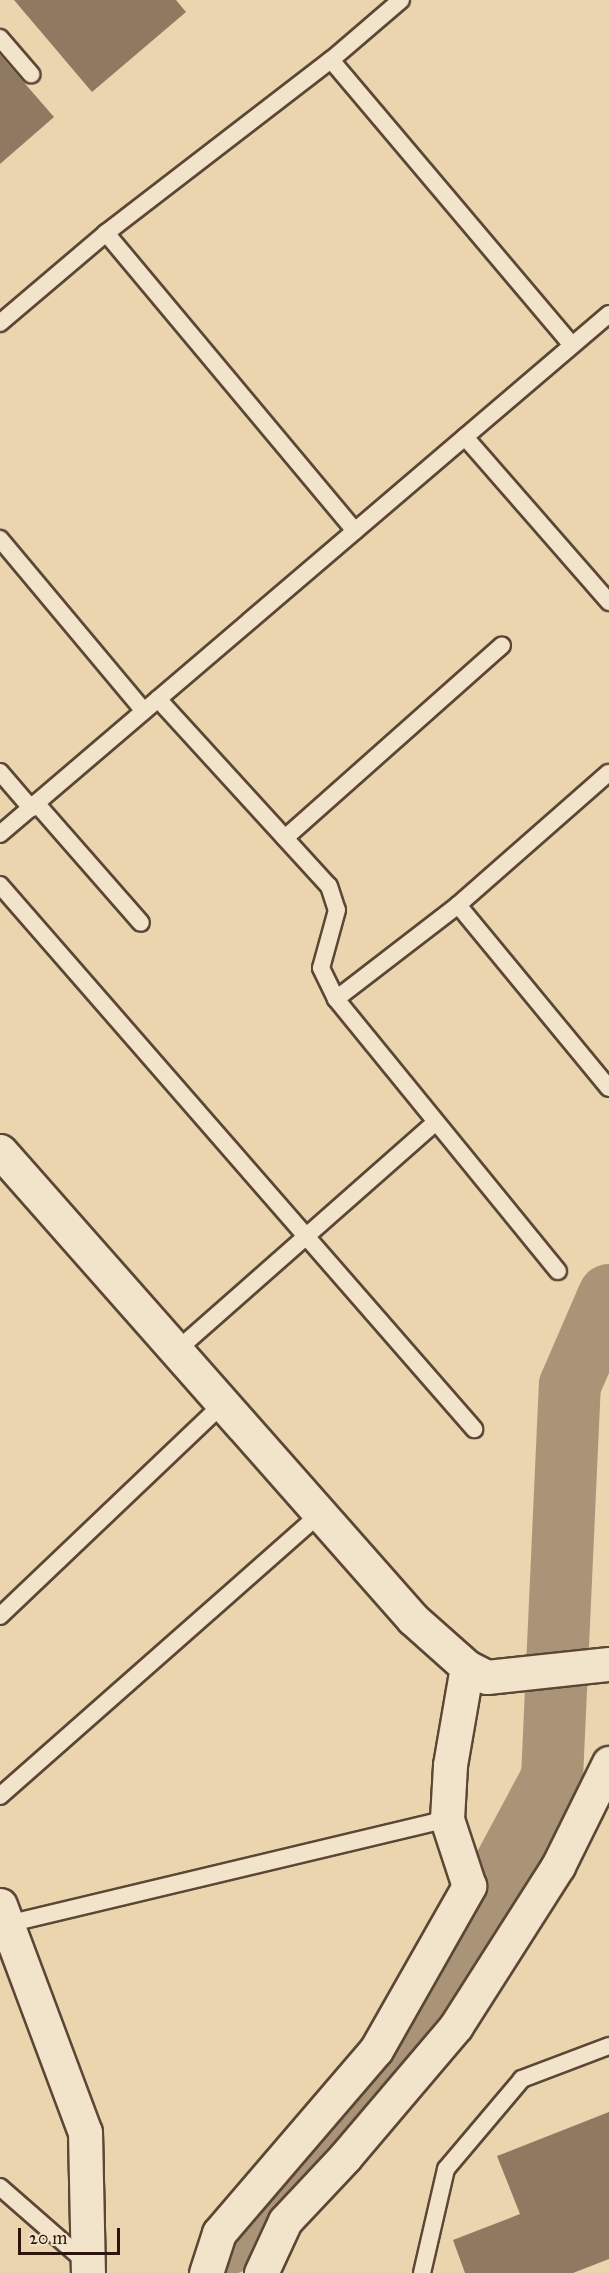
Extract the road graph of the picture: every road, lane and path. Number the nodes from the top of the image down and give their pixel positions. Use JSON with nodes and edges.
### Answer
{"nodes":[{"id":1,"x":401,"y":0,"type":"edge"},
{"id":2,"x":0,"y":38,"type":"edge"},
{"id":3,"x":331,"y":60,"type":"junction"},
{"id":4,"x":31,"y":74,"type":"dead end"},
{"id":5,"x":106,"y":233,"type":"junction"},
{"id":6,"x":608,"y":315,"type":"edge"},
{"id":7,"x":0,"y":323,"type":"edge"},
{"id":8,"x":572,"y":345,"type":"junction"},
{"id":9,"x":465,"y":436,"type":"junction"},
{"id":10,"x":355,"y":531,"type":"junction"},
{"id":11,"x":0,"y":539,"type":"edge"},
{"id":12,"x":607,"y":596,"type":"edge"},
{"id":13,"x":502,"y":645,"type":"dead end"},
{"id":14,"x":158,"y":699,"type":"junction"},
{"id":15,"x":144,"y":711,"type":"junction"},
{"id":16,"x":0,"y":772,"type":"edge"},
{"id":17,"x":608,"y":773,"type":"edge"},
{"id":18,"x":34,"y":805,"type":"junction"},
{"id":19,"x":0,"y":834,"type":"edge"},
{"id":20,"x":285,"y":838,"type":"junction"},
{"id":21,"x":0,"y":885,"type":"edge"},
{"id":22,"x":458,"y":904,"type":"junction"},
{"id":23,"x":141,"y":923,"type":"dead end"},
{"id":24,"x":336,"y":999,"type":"junction"},
{"id":25,"x":609,"y":1088,"type":"edge"},
{"id":26,"x":436,"y":1122,"type":"junction"},
{"id":27,"x":0,"y":1151,"type":"edge"},
{"id":28,"x":306,"y":1236,"type":"junction"},
{"id":29,"x":558,"y":1271,"type":"dead end"},
{"id":30,"x":176,"y":1351,"type":"junction"},
{"id":31,"x":223,"y":1404,"type":"junction"},
{"id":32,"x":474,"y":1430,"type":"dead end"},
{"id":33,"x":320,"y":1514,"type":"junction"},
{"id":34,"x":0,"y":1616,"type":"edge"},
{"id":35,"x":604,"y":1664,"type":"edge"},
{"id":36,"x":477,"y":1672,"type":"junction"},
{"id":37,"x":609,"y":1763,"type":"edge"},
{"id":38,"x":0,"y":1796,"type":"edge"},
{"id":39,"x":447,"y":1819,"type":"junction"},
{"id":40,"x":3,"y":1914,"type":"edge"},
{"id":41,"x":609,"y":2046,"type":"edge"},
{"id":42,"x":0,"y":2187,"type":"edge"},
{"id":43,"x":89,"y":2270,"type":"edge"},
{"id":44,"x":206,"y":2273,"type":"edge"},
{"id":45,"x":261,"y":2273,"type":"edge"},
{"id":46,"x":422,"y":2273,"type":"edge"}],
"edges":[{"from":1,"to":3,"type":"lane"},
{"from":2,"to":4,"type":"lane"},
{"from":3,"to":5,"type":"lane"},
{"from":3,"to":8,"type":"lane"},
{"from":5,"to":7,"type":"lane"},
{"from":5,"to":10,"type":"lane"},
{"from":6,"to":8,"type":"lane"},
{"from":8,"to":9,"type":"lane"},
{"from":9,"to":10,"type":"lane"},
{"from":9,"to":12,"type":"lane"},
{"from":10,"to":14,"type":"lane"},
{"from":11,"to":15,"type":"lane"},
{"from":13,"to":20,"type":"lane"},
{"from":14,"to":15,"type":"lane"},
{"from":14,"to":20,"type":"lane"},
{"from":15,"to":18,"type":"lane"},
{"from":16,"to":18,"type":"lane"},
{"from":17,"to":22,"type":"lane"},
{"from":18,"to":19,"type":"lane"},
{"from":18,"to":23,"type":"lane"},
{"from":20,"to":24,"type":"lane"},
{"from":21,"to":28,"type":"lane"},
{"from":22,"to":24,"type":"lane"},
{"from":22,"to":25,"type":"lane"},
{"from":24,"to":26,"type":"lane"},
{"from":26,"to":28,"type":"lane"},
{"from":26,"to":29,"type":"lane"},
{"from":27,"to":30,"type":"street"},
{"from":28,"to":30,"type":"lane"},
{"from":28,"to":32,"type":"lane"},
{"from":30,"to":31,"type":"street"},
{"from":31,"to":33,"type":"street"},
{"from":31,"to":34,"type":"lane"},
{"from":33,"to":36,"type":"street"},
{"from":33,"to":38,"type":"lane"},
{"from":35,"to":36,"type":"street"},
{"from":36,"to":39,"type":"street"},
{"from":37,"to":45,"type":"street"},
{"from":39,"to":40,"type":"lane"},
{"from":39,"to":44,"type":"street"},
{"from":40,"to":43,"type":"street"},
{"from":41,"to":46,"type":"lane"},
{"from":42,"to":43,"type":"lane"}]}
